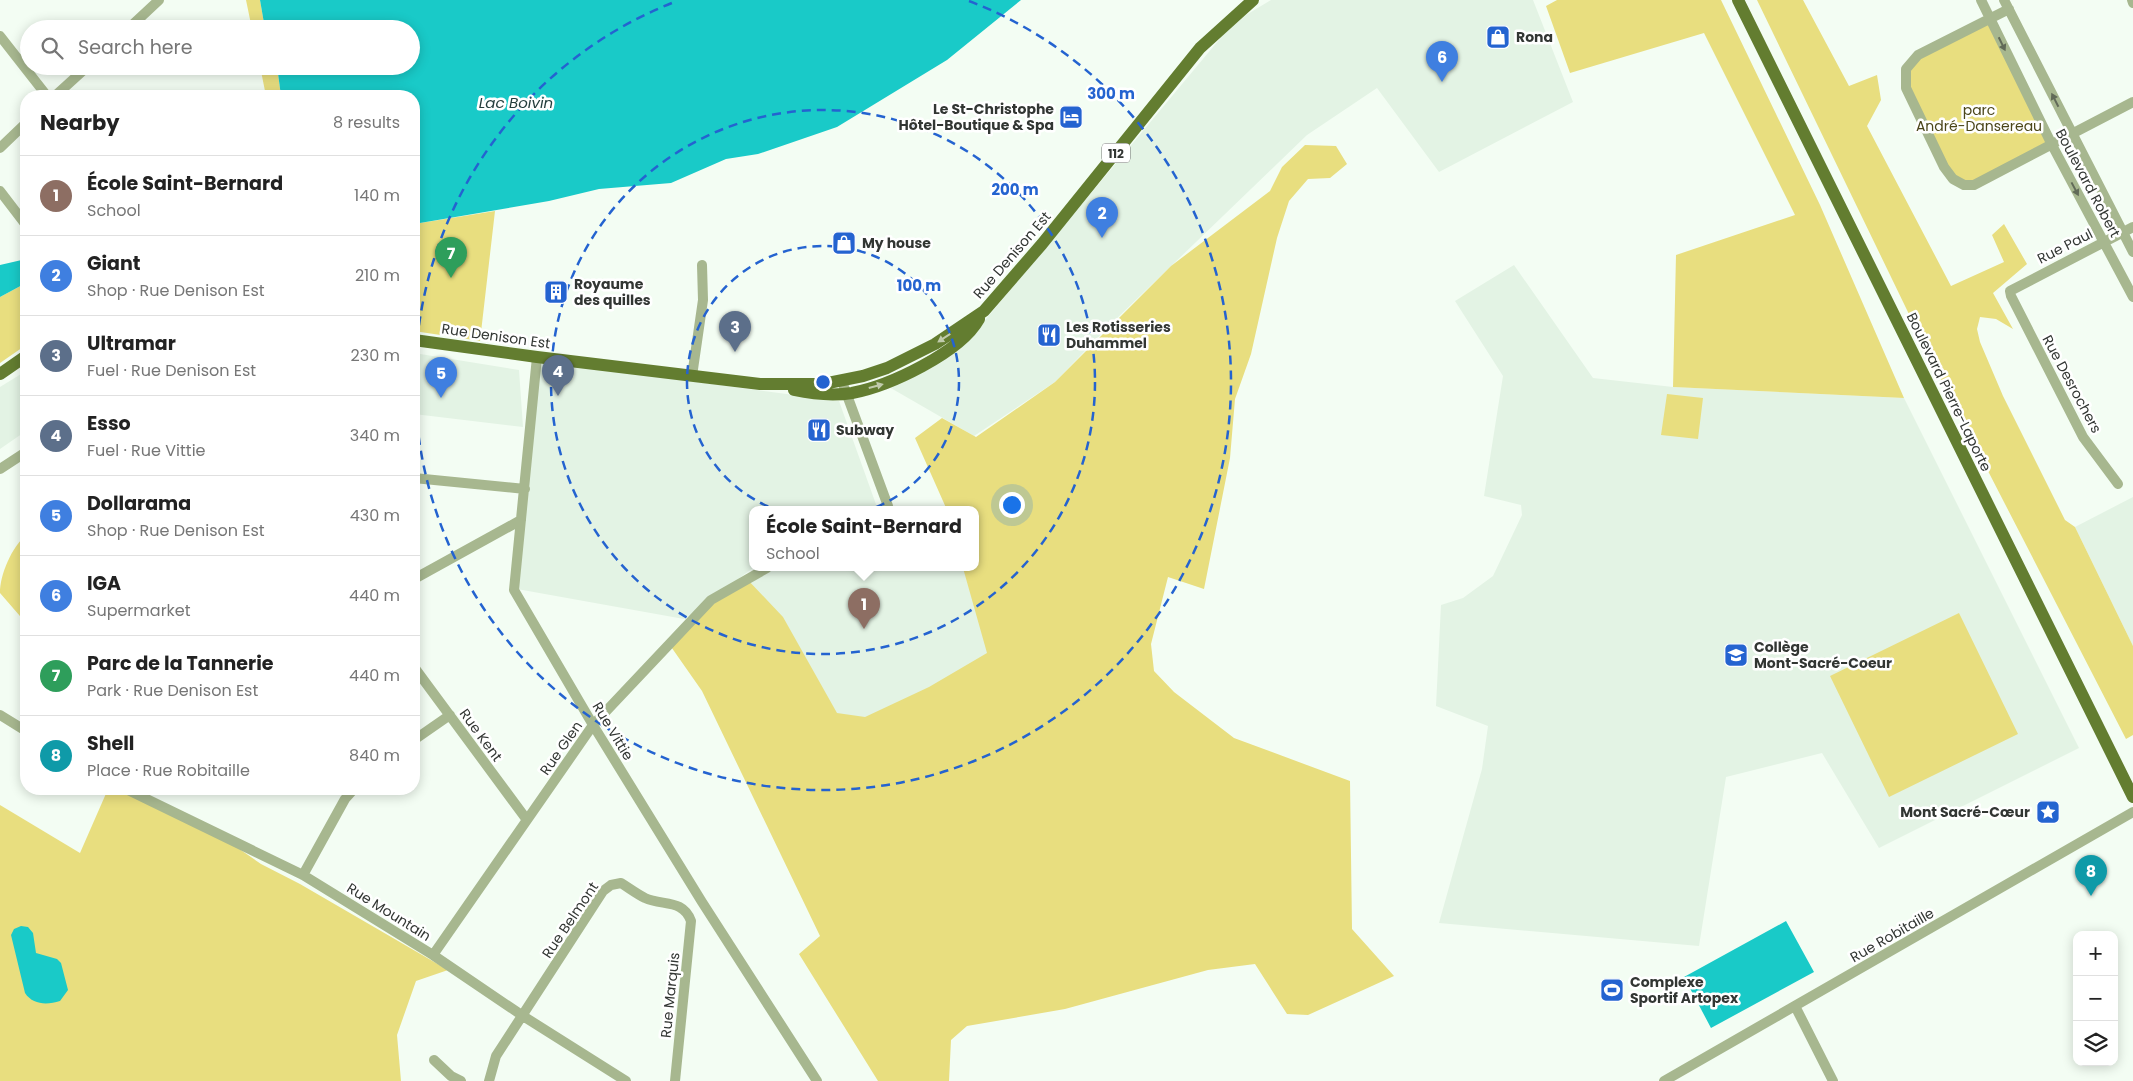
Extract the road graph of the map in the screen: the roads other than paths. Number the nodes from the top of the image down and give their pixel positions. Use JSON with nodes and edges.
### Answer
{"nodes":[{"id":1,"x":1253,"y":0,"type":"edge"},
{"id":2,"x":1738,"y":0,"type":"edge"},
{"id":3,"x":1981,"y":0,"type":"edge"},
{"id":4,"x":153,"y":2,"type":"edge"},
{"id":5,"x":2007,"y":5,"type":"edge"},
{"id":6,"x":136,"y":20,"type":"edge"},
{"id":7,"x":1990,"y":20,"type":"junction"},
{"id":8,"x":0,"y":36,"type":"edge"},
{"id":9,"x":20,"y":62,"type":"edge"},
{"id":10,"x":31,"y":75,"type":"edge"},
{"id":11,"x":78,"y":75,"type":"edge"},
{"id":12,"x":42,"y":90,"type":"edge"},
{"id":13,"x":62,"y":90,"type":"edge"},
{"id":14,"x":2133,"y":102,"type":"edge"},
{"id":15,"x":20,"y":130,"type":"edge"},
{"id":16,"x":2072,"y":134,"type":"junction"},
{"id":17,"x":2052,"y":145,"type":"junction"},
{"id":18,"x":0,"y":148,"type":"edge"},
{"id":19,"x":0,"y":191,"type":"edge"},
{"id":20,"x":20,"y":216,"type":"edge"},
{"id":21,"x":2133,"y":227,"type":"edge"},
{"id":22,"x":2122,"y":232,"type":"junction"},
{"id":23,"x":2103,"y":242,"type":"junction"},
{"id":24,"x":2133,"y":252,"type":"edge"},
{"id":25,"x":702,"y":265,"type":"dead end"},
{"id":26,"x":2010,"y":291,"type":"joint"},
{"id":27,"x":2133,"y":297,"type":"edge"},
{"id":28,"x":984,"y":311,"type":"junction"},
{"id":29,"x":420,"y":341,"type":"edge"},
{"id":30,"x":537,"y":358,"type":"junction"},
{"id":31,"x":20,"y":360,"type":"edge"},
{"id":32,"x":0,"y":374,"type":"edge"},
{"id":33,"x":692,"y":376,"type":"junction"},
{"id":34,"x":842,"y":380,"type":"junction"},
{"id":35,"x":760,"y":384,"type":"junction"},
{"id":36,"x":846,"y":393,"type":"junction"},
{"id":37,"x":20,"y":456,"type":"edge"},
{"id":38,"x":0,"y":469,"type":"edge"},
{"id":39,"x":420,"y":479,"type":"edge"},
{"id":40,"x":2118,"y":484,"type":"dead end"},
{"id":41,"x":525,"y":488,"type":"junction"},
{"id":42,"x":888,"y":506,"type":"edge"},
{"id":43,"x":521,"y":520,"type":"junction"},
{"id":44,"x":762,"y":571,"type":"edge"},
{"id":45,"x":420,"y":576,"type":"edge"},
{"id":46,"x":420,"y":674,"type":"edge"},
{"id":47,"x":450,"y":715,"type":"junction"},
{"id":48,"x":0,"y":716,"type":"edge"},
{"id":49,"x":593,"y":726,"type":"junction"},
{"id":50,"x":20,"y":728,"type":"edge"},
{"id":51,"x":420,"y":736,"type":"edge"},
{"id":52,"x":138,"y":795,"type":"edge"},
{"id":53,"x":348,"y":795,"type":"edge"},
{"id":54,"x":2133,"y":797,"type":"edge"},
{"id":55,"x":2133,"y":812,"type":"edge"},
{"id":56,"x":527,"y":820,"type":"junction"},
{"id":57,"x":304,"y":875,"type":"junction"},
{"id":58,"x":688,"y":912,"type":"joint"},
{"id":59,"x":433,"y":955,"type":"junction"},
{"id":60,"x":1796,"y":1006,"type":"junction"},
{"id":61,"x":523,"y":1016,"type":"junction"},
{"id":62,"x":434,"y":1060,"type":"dead end"},
{"id":63,"x":461,"y":1081,"type":"edge"},
{"id":64,"x":489,"y":1081,"type":"edge"},
{"id":65,"x":626,"y":1081,"type":"edge"},
{"id":66,"x":674,"y":1081,"type":"edge"},
{"id":67,"x":816,"y":1081,"type":"edge"},
{"id":68,"x":1664,"y":1081,"type":"edge"},
{"id":69,"x":1833,"y":1081,"type":"edge"}],
"edges":[{"from":1,"to":28,"type":"main road","name":"Rue Denison Est","number":"112"},
{"from":2,"to":54,"type":"main road","name":"Boulevard Pierre-Laporte"},
{"from":3,"to":7,"type":"street","name":"Boulevard Robert"},
{"from":4,"to":6,"type":"street"},
{"from":5,"to":7,"type":"street"},
{"from":16,"to":5,"type":"street","name":"Boulevard Robert","one_way":true},
{"from":7,"to":17,"type":"street","name":"Boulevard Robert","one_way":true},
{"from":7,"to":17,"type":"street"},
{"from":8,"to":9,"type":"street"},
{"from":10,"to":12,"type":"street"},
{"from":11,"to":13,"type":"street"},
{"from":14,"to":16,"type":"street"},
{"from":15,"to":18,"type":"street"},
{"from":16,"to":17,"type":"street"},
{"from":16,"to":22,"type":"street","name":"Boulevard Robert"},
{"from":17,"to":23,"type":"street","name":"Boulevard Robert","one_way":true},
{"from":19,"to":20,"type":"street"},
{"from":21,"to":22,"type":"street","name":"Rue Paul"},
{"from":22,"to":23,"type":"street","name":"Rue Paul"},
{"from":22,"to":24,"type":"street","name":"Boulevard Robert"},
{"from":23,"to":26,"type":"street","name":"Rue Paul"},
{"from":23,"to":27,"type":"street","name":"Boulevard Robert"},
{"from":25,"to":33,"type":"street"},
{"from":26,"to":40,"type":"street","name":"Rue Desrochers"},
{"from":28,"to":34,"type":"main road","name":"Rue Denison Est","number":"112","one_way":true},
{"from":36,"to":28,"type":"main road","one_way":true},
{"from":29,"to":30,"type":"main road","name":"Rue Denison Est","number":"112"},
{"from":30,"to":33,"type":"main road","name":"Rue Denison Est","number":"112"},
{"from":30,"to":41,"type":"street","name":"Rue Vittie"},
{"from":31,"to":32,"type":"main road"},
{"from":33,"to":35,"type":"main road","name":"Rue Denison Est","number":"112"},
{"from":34,"to":35,"type":"main road","name":"Rue Denison Est","number":"112"},
{"from":34,"to":36,"type":"street"},
{"from":35,"to":36,"type":"main road"},
{"from":36,"to":42,"type":"street"},
{"from":37,"to":38,"type":"street"},
{"from":39,"to":41,"type":"street"},
{"from":41,"to":43,"type":"street","name":"Rue Vittie"},
{"from":43,"to":45,"type":"street"},
{"from":43,"to":49,"type":"street","name":"Rue Vittie"},
{"from":44,"to":49,"type":"street","name":"Rue Glen"},
{"from":46,"to":47,"type":"street","name":"Rue Kent"},
{"from":47,"to":51,"type":"street"},
{"from":47,"to":56,"type":"street","name":"Rue Kent"},
{"from":48,"to":50,"type":"street"},
{"from":49,"to":56,"type":"street","name":"Rue Glen"},
{"from":49,"to":67,"type":"street","name":"Rue Vittie"},
{"from":52,"to":57,"type":"street","name":"Rue Mountain"},
{"from":53,"to":57,"type":"street"},
{"from":55,"to":60,"type":"street","name":"Rue Robitaille"},
{"from":56,"to":59,"type":"street","name":"Rue Glen"},
{"from":57,"to":59,"type":"street","name":"Rue Mountain"},
{"from":58,"to":61,"type":"street","name":"Rue Belmont"},
{"from":58,"to":66,"type":"street","name":"Rue Marquis"},
{"from":59,"to":61,"type":"street","name":"Rue Mountain"},
{"from":60,"to":68,"type":"street","name":"Rue Robitaille"},
{"from":60,"to":69,"type":"street"},
{"from":61,"to":64,"type":"street","name":"Rue Belmont"},
{"from":61,"to":65,"type":"street","name":"Rue Mountain"},
{"from":62,"to":63,"type":"street"}]}
